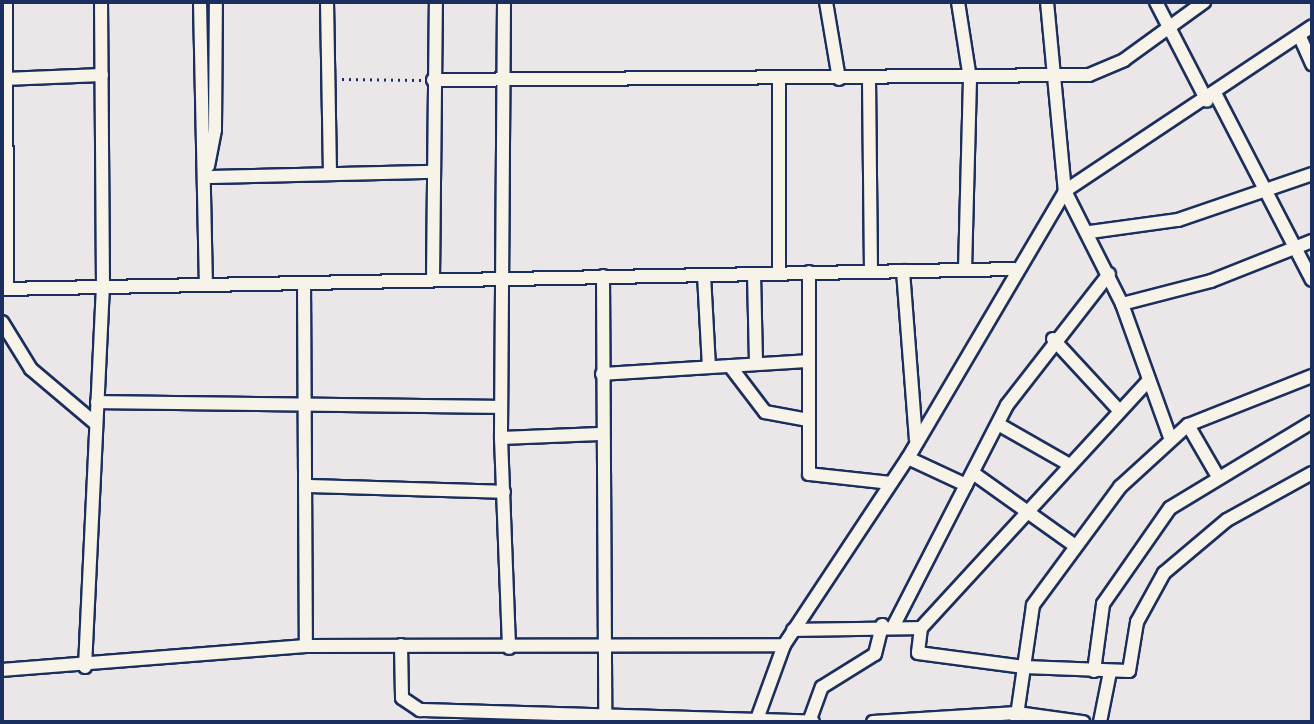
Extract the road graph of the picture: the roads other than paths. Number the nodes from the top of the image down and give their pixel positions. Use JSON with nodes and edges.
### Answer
{"nodes":[{"id":1,"x":6,"y":2,"type":"edge"},
{"id":2,"x":101,"y":2,"type":"edge"},
{"id":3,"x":200,"y":2,"type":"edge"},
{"id":4,"x":216,"y":2,"type":"edge"},
{"id":5,"x":327,"y":2,"type":"edge"},
{"id":6,"x":436,"y":2,"type":"edge"},
{"id":7,"x":504,"y":2,"type":"edge"},
{"id":8,"x":826,"y":2,"type":"edge"},
{"id":9,"x":958,"y":2,"type":"edge"},
{"id":10,"x":1047,"y":2,"type":"edge"},
{"id":11,"x":1156,"y":2,"type":"edge"},
{"id":12,"x":1204,"y":2,"type":"edge"},
{"id":13,"x":1312,"y":26,"type":"edge"},
{"id":14,"x":1169,"y":27,"type":"junction"},
{"id":15,"x":1300,"y":37,"type":"junction"},
{"id":16,"x":1312,"y":64,"type":"edge"},
{"id":17,"x":102,"y":75,"type":"junction"},
{"id":18,"x":1059,"y":76,"type":"junction"},
{"id":19,"x":779,"y":78,"type":"junction"},
{"id":20,"x":4,"y":79,"type":"edge"},
{"id":21,"x":839,"y":79,"type":"junction"},
{"id":22,"x":869,"y":79,"type":"junction"},
{"id":23,"x":970,"y":79,"type":"junction"},
{"id":24,"x":433,"y":80,"type":"junction"},
{"id":25,"x":503,"y":80,"type":"junction"},
{"id":26,"x":1211,"y":98,"type":"junction"},
{"id":27,"x":4,"y":143,"type":"edge"},
{"id":28,"x":429,"y":172,"type":"junction"},
{"id":29,"x":330,"y":173,"type":"junction"},
{"id":30,"x":1312,"y":174,"type":"edge"},
{"id":31,"x":206,"y":177,"type":"junction"},
{"id":32,"x":1065,"y":191,"type":"junction"},
{"id":33,"x":1271,"y":192,"type":"junction"},
{"id":34,"x":1090,"y":232,"type":"junction"},
{"id":35,"x":1312,"y":241,"type":"edge"},
{"id":36,"x":1298,"y":248,"type":"junction"},
{"id":37,"x":1015,"y":269,"type":"junction"},
{"id":38,"x":965,"y":270,"type":"junction"},
{"id":39,"x":871,"y":271,"type":"junction"},
{"id":40,"x":904,"y":271,"type":"junction"},
{"id":41,"x":779,"y":272,"type":"junction"},
{"id":42,"x":808,"y":272,"type":"junction"},
{"id":43,"x":754,"y":274,"type":"junction"},
{"id":44,"x":1109,"y":274,"type":"junction"},
{"id":45,"x":704,"y":275,"type":"junction"},
{"id":46,"x":603,"y":276,"type":"junction"},
{"id":47,"x":433,"y":279,"type":"junction"},
{"id":48,"x":500,"y":279,"type":"junction"},
{"id":49,"x":1312,"y":280,"type":"edge"},
{"id":50,"x":304,"y":283,"type":"junction"},
{"id":51,"x":206,"y":285,"type":"junction"},
{"id":52,"x":103,"y":286,"type":"junction"},
{"id":53,"x":4,"y":289,"type":"edge"},
{"id":54,"x":1122,"y":304,"type":"junction"},
{"id":55,"x":2,"y":322,"type":"edge"},
{"id":56,"x":1053,"y":339,"type":"junction"},
{"id":57,"x":809,"y":361,"type":"junction"},
{"id":58,"x":756,"y":364,"type":"junction"},
{"id":59,"x":730,"y":366,"type":"junction"},
{"id":60,"x":709,"y":368,"type":"junction"},
{"id":61,"x":602,"y":374,"type":"junction"},
{"id":62,"x":1312,"y":376,"type":"edge"},
{"id":63,"x":1149,"y":380,"type":"junction"},
{"id":64,"x":305,"y":401,"type":"junction"},
{"id":65,"x":97,"y":402,"type":"junction"},
{"id":66,"x":501,"y":407,"type":"junction"},
{"id":67,"x":1117,"y":408,"type":"junction"},
{"id":68,"x":808,"y":420,"type":"junction"},
{"id":69,"x":1312,"y":422,"type":"edge"},
{"id":70,"x":95,"y":423,"type":"junction"},
{"id":71,"x":998,"y":424,"type":"junction"},
{"id":72,"x":1188,"y":425,"type":"junction"},
{"id":73,"x":600,"y":434,"type":"junction"},
{"id":74,"x":1170,"y":437,"type":"junction"},
{"id":75,"x":501,"y":438,"type":"junction"},
{"id":76,"x":916,"y":440,"type":"junction"},
{"id":77,"x":908,"y":458,"type":"junction"},
{"id":78,"x":1070,"y":465,"type":"junction"},
{"id":79,"x":1312,"y":473,"type":"edge"},
{"id":80,"x":1217,"y":475,"type":"junction"},
{"id":81,"x":969,"y":479,"type":"junction"},
{"id":82,"x":890,"y":483,"type":"junction"},
{"id":83,"x":307,"y":486,"type":"junction"},
{"id":84,"x":504,"y":492,"type":"junction"},
{"id":85,"x":1032,"y":514,"type":"junction"},
{"id":86,"x":1074,"y":545,"type":"junction"},
{"id":87,"x":888,"y":625,"type":"junction"},
{"id":88,"x":921,"y":628,"type":"junction"},
{"id":89,"x":793,"y":630,"type":"junction"},
{"id":90,"x":401,"y":645,"type":"junction"},
{"id":91,"x":784,"y":645,"type":"junction"},
{"id":92,"x":306,"y":646,"type":"junction"},
{"id":93,"x":509,"y":648,"type":"junction"},
{"id":94,"x":602,"y":648,"type":"junction"},
{"id":95,"x":85,"y":667,"type":"junction"},
{"id":96,"x":1024,"y":667,"type":"junction"},
{"id":97,"x":2,"y":670,"type":"edge"},
{"id":98,"x":1094,"y":671,"type":"junction"},
{"id":99,"x":1110,"y":671,"type":"junction"},
{"id":100,"x":605,"y":715,"type":"junction"},
{"id":101,"x":1017,"y":718,"type":"edge"},
{"id":102,"x":591,"y":719,"type":"edge"},
{"id":103,"x":757,"y":720,"type":"edge"},
{"id":104,"x":811,"y":722,"type":"edge"},
{"id":105,"x":873,"y":722,"type":"edge"},
{"id":106,"x":1083,"y":722,"type":"edge"},
{"id":107,"x":1100,"y":722,"type":"edge"}],
"edges":[{"from":1,"to":20,"type":"street"},
{"from":2,"to":17,"type":"street"},
{"from":3,"to":31,"type":"street"},
{"from":4,"to":31,"type":"street"},
{"from":5,"to":29,"type":"street"},
{"from":6,"to":24,"type":"street"},
{"from":7,"to":25,"type":"street"},
{"from":8,"to":21,"type":"street"},
{"from":9,"to":23,"type":"street"},
{"from":10,"to":18,"type":"street"},
{"from":11,"to":14,"type":"street"},
{"from":12,"to":14,"type":"street"},
{"from":13,"to":15,"type":"street"},
{"from":14,"to":18,"type":"street"},
{"from":14,"to":26,"type":"street"},
{"from":15,"to":16,"type":"street"},
{"from":15,"to":26,"type":"street"},
{"from":17,"to":20,"type":"street"},
{"from":17,"to":52,"type":"street"},
{"from":18,"to":23,"type":"street"},
{"from":18,"to":32,"type":"street"},
{"from":19,"to":21,"type":"street"},
{"from":19,"to":25,"type":"street"},
{"from":19,"to":41,"type":"street"},
{"from":20,"to":27,"type":"street"},
{"from":21,"to":22,"type":"street"},
{"from":22,"to":23,"type":"street"},
{"from":22,"to":39,"type":"street"},
{"from":23,"to":38,"type":"street"},
{"from":24,"to":25,"type":"street"},
{"from":24,"to":28,"type":"street"},
{"from":25,"to":48,"type":"street"},
{"from":26,"to":32,"type":"street"},
{"from":26,"to":33,"type":"street"},
{"from":27,"to":53,"type":"street"},
{"from":28,"to":29,"type":"street"},
{"from":28,"to":47,"type":"street"},
{"from":29,"to":31,"type":"street"},
{"from":30,"to":33,"type":"street"},
{"from":31,"to":51,"type":"street"},
{"from":32,"to":34,"type":"street"},
{"from":32,"to":37,"type":"street"},
{"from":33,"to":34,"type":"street"},
{"from":33,"to":36,"type":"street"},
{"from":34,"to":44,"type":"street"},
{"from":35,"to":36,"type":"street"},
{"from":36,"to":49,"type":"street"},
{"from":36,"to":54,"type":"street"},
{"from":37,"to":38,"type":"street"},
{"from":37,"to":76,"type":"street"},
{"from":38,"to":40,"type":"street"},
{"from":39,"to":40,"type":"street"},
{"from":39,"to":42,"type":"street"},
{"from":40,"to":76,"type":"street"},
{"from":41,"to":42,"type":"street"},
{"from":41,"to":43,"type":"street"},
{"from":42,"to":57,"type":"street"},
{"from":43,"to":45,"type":"street"},
{"from":43,"to":58,"type":"street"},
{"from":44,"to":54,"type":"street"},
{"from":44,"to":56,"type":"street"},
{"from":45,"to":46,"type":"street"},
{"from":45,"to":60,"type":"street"},
{"from":46,"to":48,"type":"street"},
{"from":46,"to":61,"type":"street"},
{"from":47,"to":48,"type":"street"},
{"from":47,"to":50,"type":"street"},
{"from":48,"to":66,"type":"street"},
{"from":50,"to":51,"type":"street"},
{"from":50,"to":64,"type":"street"},
{"from":51,"to":52,"type":"street"},
{"from":52,"to":53,"type":"street"},
{"from":52,"to":65,"type":"street"},
{"from":54,"to":63,"type":"street"},
{"from":55,"to":70,"type":"street"},
{"from":56,"to":67,"type":"street"},
{"from":56,"to":71,"type":"street"},
{"from":57,"to":58,"type":"street"},
{"from":57,"to":68,"type":"street"},
{"from":58,"to":59,"type":"street"},
{"from":59,"to":60,"type":"street"},
{"from":59,"to":68,"type":"street"},
{"from":60,"to":61,"type":"street"},
{"from":61,"to":73,"type":"street"},
{"from":62,"to":72,"type":"street"},
{"from":63,"to":67,"type":"street"},
{"from":63,"to":74,"type":"street"},
{"from":64,"to":65,"type":"street"},
{"from":64,"to":66,"type":"street"},
{"from":64,"to":83,"type":"street"},
{"from":65,"to":70,"type":"street"},
{"from":66,"to":75,"type":"street"},
{"from":67,"to":78,"type":"street"},
{"from":68,"to":82,"type":"street"},
{"from":69,"to":80,"type":"street"},
{"from":70,"to":95,"type":"street"},
{"from":71,"to":78,"type":"street"},
{"from":71,"to":81,"type":"street"},
{"from":72,"to":74,"type":"street"},
{"from":72,"to":80,"type":"street"},
{"from":73,"to":75,"type":"street"},
{"from":73,"to":94,"type":"street"},
{"from":74,"to":86,"type":"street"},
{"from":75,"to":84,"type":"street"},
{"from":76,"to":77,"type":"street"},
{"from":77,"to":81,"type":"street"},
{"from":77,"to":82,"type":"street"},
{"from":78,"to":85,"type":"street"},
{"from":79,"to":99,"type":"street"},
{"from":80,"to":98,"type":"street"},
{"from":81,"to":85,"type":"street"},
{"from":81,"to":87,"type":"street"},
{"from":82,"to":89,"type":"street"},
{"from":83,"to":84,"type":"street"},
{"from":83,"to":92,"type":"street"},
{"from":84,"to":93,"type":"street"},
{"from":85,"to":86,"type":"street"},
{"from":85,"to":88,"type":"street"},
{"from":86,"to":96,"type":"street"},
{"from":87,"to":88,"type":"street"},
{"from":87,"to":89,"type":"street"},
{"from":87,"to":104,"type":"street"},
{"from":88,"to":96,"type":"street"},
{"from":89,"to":91,"type":"street"},
{"from":90,"to":92,"type":"street"},
{"from":90,"to":93,"type":"street"},
{"from":90,"to":102,"type":"street"},
{"from":91,"to":94,"type":"street"},
{"from":91,"to":103,"type":"street"},
{"from":92,"to":95,"type":"street"},
{"from":93,"to":94,"type":"street"},
{"from":94,"to":100,"type":"street"},
{"from":95,"to":97,"type":"street"},
{"from":96,"to":98,"type":"street"},
{"from":96,"to":101,"type":"street"},
{"from":98,"to":99,"type":"street"},
{"from":99,"to":107,"type":"street"},
{"from":100,"to":102,"type":"street"},
{"from":100,"to":103,"type":"street"},
{"from":101,"to":105,"type":"street"},
{"from":101,"to":106,"type":"street"},
{"from":103,"to":104,"type":"street"}]}
